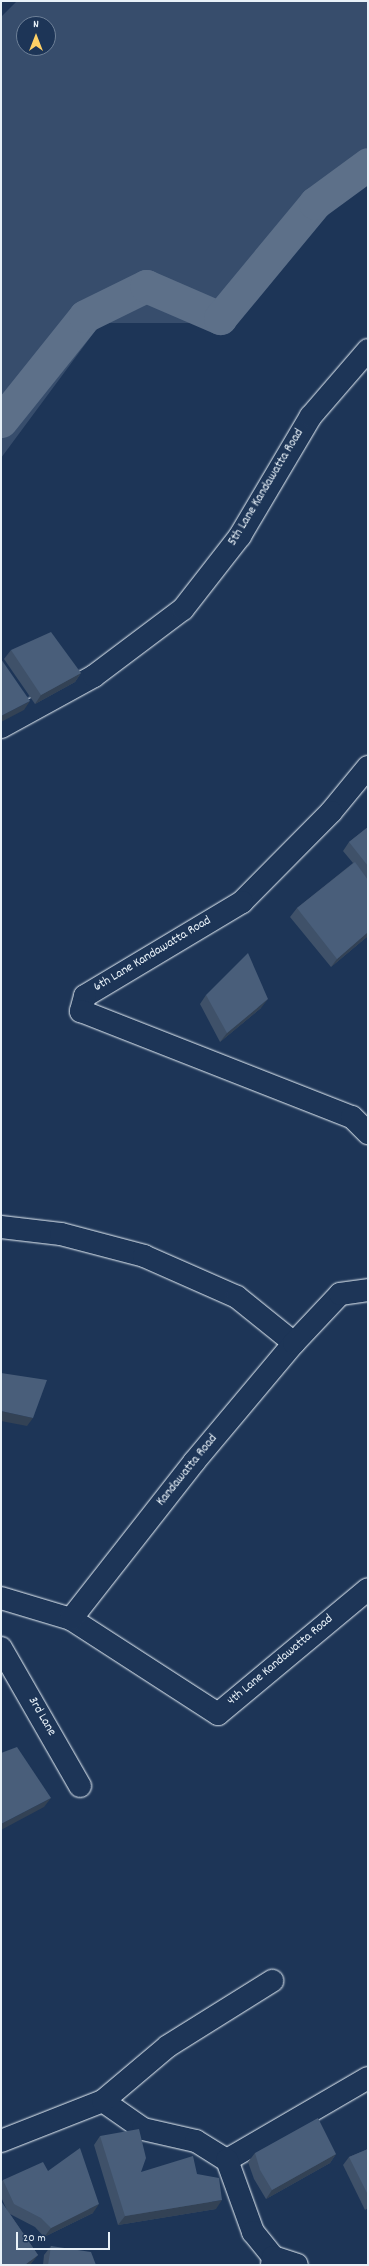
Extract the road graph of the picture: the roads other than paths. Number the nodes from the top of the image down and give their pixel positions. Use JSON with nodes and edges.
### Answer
{"nodes":[{"id":1,"x":368,"y":350,"type":"edge"},
{"id":2,"x":1,"y":727,"type":"edge"},
{"id":3,"x":368,"y":767,"type":"edge"},
{"id":4,"x":368,"y":1133,"type":"edge"},
{"id":5,"x":1,"y":1227,"type":"edge"},
{"id":6,"x":368,"y":1290,"type":"edge"},
{"id":7,"x":294,"y":1343,"type":"junction"},
{"id":8,"x":368,"y":1589,"type":"edge"},
{"id":9,"x":1,"y":1598,"type":"edge"},
{"id":10,"x":71,"y":1619,"type":"junction"},
{"id":11,"x":1,"y":1648,"type":"edge"},
{"id":12,"x":80,"y":1786,"type":"dead end"},
{"id":13,"x":272,"y":1981,"type":"dead end"},
{"id":14,"x":368,"y":2078,"type":"edge"},
{"id":15,"x":103,"y":2101,"type":"junction"},
{"id":16,"x":1,"y":2141,"type":"edge"},
{"id":17,"x":227,"y":2160,"type":"junction"},
{"id":18,"x":272,"y":2261,"type":"edge"},
{"id":19,"x":297,"y":2265,"type":"edge"}],
"edges":[{"from":1,"to":2,"type":"street","name":"5th Lane Kandawatta Road"},
{"from":3,"to":4,"type":"street","name":"6th Lane Kandawatta Road"},
{"from":5,"to":7,"type":"street"},
{"from":6,"to":7,"type":"street","name":"Kandawatta Road"},
{"from":7,"to":10,"type":"street","name":"Kandawatta Road"},
{"from":8,"to":10,"type":"street","name":"4th Lane Kandawatta Road"},
{"from":9,"to":10,"type":"street"},
{"from":11,"to":12,"type":"street","name":"3rd Lane"},
{"from":13,"to":15,"type":"street"},
{"from":14,"to":17,"type":"street"},
{"from":15,"to":16,"type":"street"},
{"from":15,"to":17,"type":"street"},
{"from":17,"to":18,"type":"street"},
{"from":18,"to":19,"type":"street"}]}
